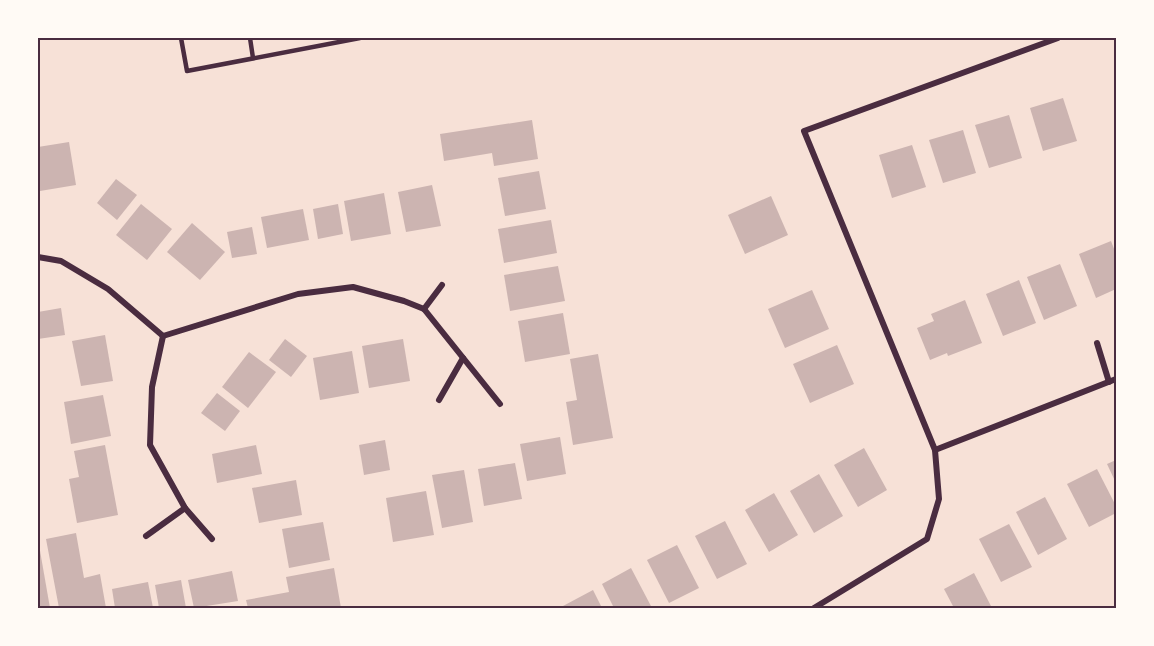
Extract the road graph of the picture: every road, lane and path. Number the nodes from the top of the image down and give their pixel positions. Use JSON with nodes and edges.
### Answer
{"nodes":[{"id":1,"x":181,"y":38,"type":"edge"},
{"id":2,"x":250,"y":38,"type":"edge"},
{"id":3,"x":360,"y":38,"type":"edge"},
{"id":4,"x":1058,"y":38,"type":"edge"},
{"id":5,"x":253,"y":58,"type":"junction"},
{"id":6,"x":38,"y":257,"type":"edge"},
{"id":7,"x":442,"y":285,"type":"dead end"},
{"id":8,"x":424,"y":309,"type":"junction"},
{"id":9,"x":163,"y":336,"type":"junction"},
{"id":10,"x":1097,"y":343,"type":"dead end"},
{"id":11,"x":463,"y":358,"type":"junction"},
{"id":12,"x":1113,"y":380,"type":"edge"},
{"id":13,"x":439,"y":400,"type":"dead end"},
{"id":14,"x":500,"y":404,"type":"dead end"},
{"id":15,"x":935,"y":450,"type":"junction"},
{"id":16,"x":185,"y":508,"type":"junction"},
{"id":17,"x":146,"y":537,"type":"dead end"},
{"id":18,"x":212,"y":539,"type":"dead end"},
{"id":19,"x":814,"y":609,"type":"edge"}],
"edges":[{"from":1,"to":5,"type":"lane"},
{"from":2,"to":5,"type":"lane"},
{"from":3,"to":5,"type":"lane"},
{"from":4,"to":15,"type":"street"},
{"from":6,"to":9,"type":"street"},
{"from":7,"to":8,"type":"street"},
{"from":8,"to":9,"type":"street"},
{"from":8,"to":11,"type":"street"},
{"from":9,"to":16,"type":"street"},
{"from":10,"to":12,"type":"street"},
{"from":11,"to":13,"type":"street"},
{"from":11,"to":14,"type":"street"},
{"from":12,"to":15,"type":"street"},
{"from":15,"to":19,"type":"street"},
{"from":16,"to":17,"type":"street"},
{"from":16,"to":18,"type":"street"}]}
